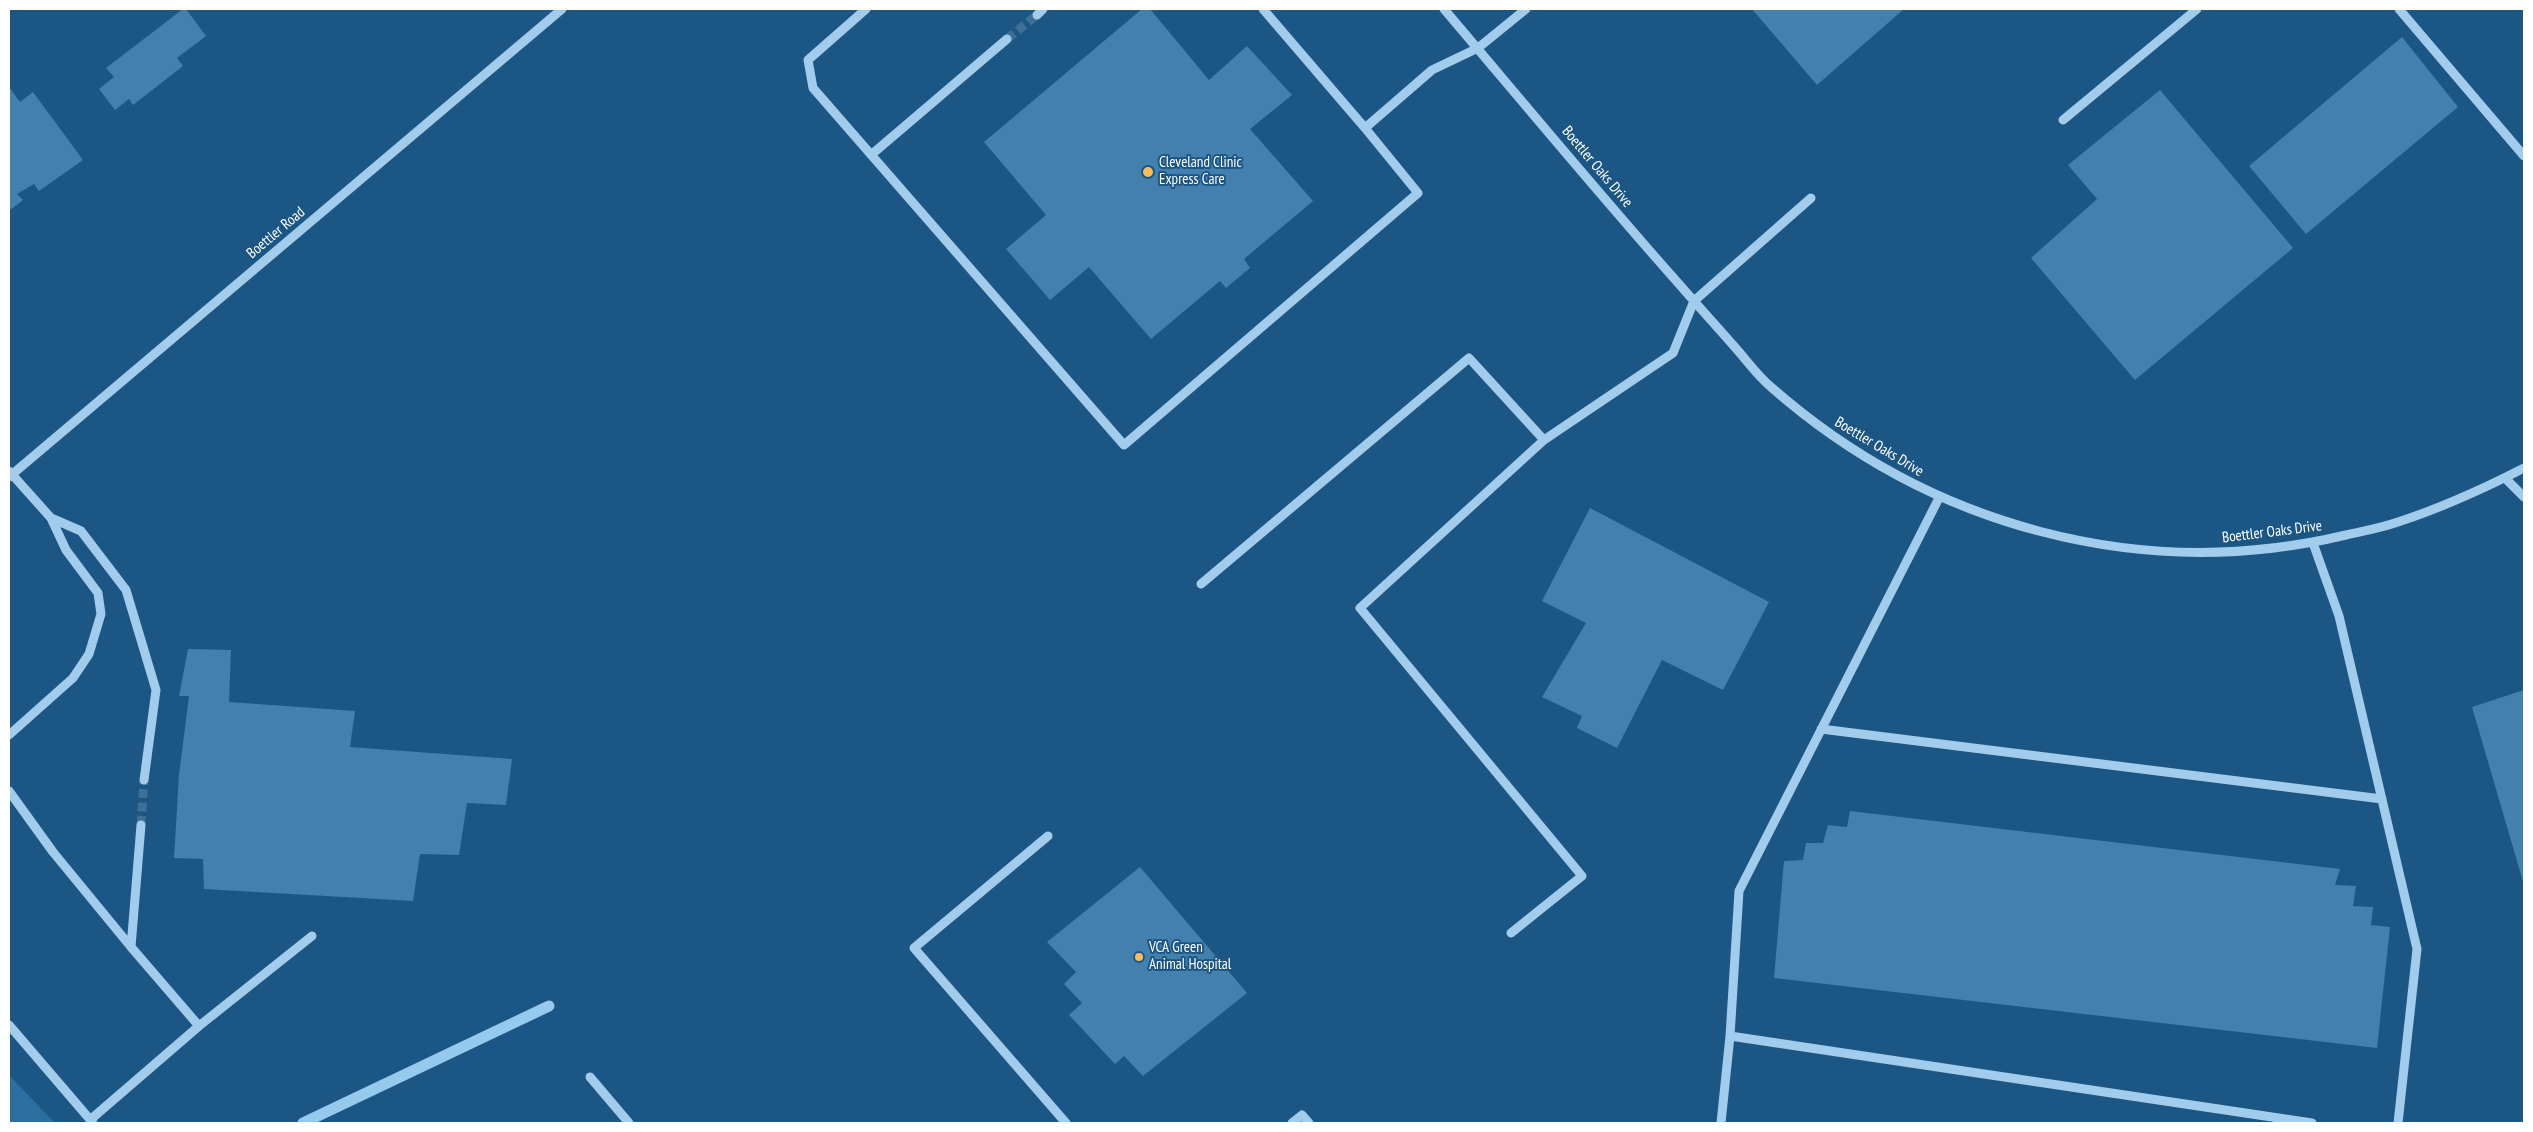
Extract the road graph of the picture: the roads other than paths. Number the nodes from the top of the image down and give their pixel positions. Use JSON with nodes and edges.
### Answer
{"nodes":[{"id":1,"x":562,"y":9,"type":"edge"},
{"id":2,"x":866,"y":9,"type":"edge"},
{"id":3,"x":1263,"y":9,"type":"edge"},
{"id":4,"x":1444,"y":9,"type":"edge"},
{"id":5,"x":1526,"y":9,"type":"edge"},
{"id":6,"x":2197,"y":9,"type":"edge"},
{"id":7,"x":2399,"y":9,"type":"edge"},
{"id":8,"x":1007,"y":39,"type":"tunnel mouth"},
{"id":9,"x":1478,"y":48,"type":"junction"},
{"id":10,"x":2063,"y":120,"type":"dead end"},
{"id":11,"x":1365,"y":128,"type":"junction"},
{"id":12,"x":871,"y":155,"type":"junction"},
{"id":13,"x":2524,"y":156,"type":"edge"},
{"id":14,"x":1811,"y":198,"type":"dead end"},
{"id":15,"x":1694,"y":301,"type":"junction"},
{"id":16,"x":1544,"y":440,"type":"junction"},
{"id":17,"x":2524,"y":468,"type":"edge"},
{"id":18,"x":10,"y":474,"type":"edge"},
{"id":19,"x":2505,"y":478,"type":"junction"},
{"id":20,"x":1940,"y":496,"type":"junction"},
{"id":21,"x":2524,"y":497,"type":"edge"},
{"id":22,"x":50,"y":518,"type":"junction"},
{"id":23,"x":2313,"y":543,"type":"junction"},
{"id":24,"x":1201,"y":584,"type":"dead end"},
{"id":25,"x":1821,"y":729,"type":"junction"},
{"id":26,"x":9,"y":735,"type":"edge"},
{"id":27,"x":144,"y":780,"type":"tunnel mouth"},
{"id":28,"x":9,"y":791,"type":"edge"},
{"id":29,"x":2382,"y":799,"type":"junction"},
{"id":30,"x":141,"y":825,"type":"tunnel mouth"},
{"id":31,"x":1048,"y":836,"type":"dead end"},
{"id":32,"x":1511,"y":932,"type":"dead end"},
{"id":33,"x":312,"y":936,"type":"dead end"},
{"id":34,"x":131,"y":948,"type":"junction"},
{"id":35,"x":9,"y":1025,"type":"edge"},
{"id":36,"x":199,"y":1026,"type":"junction"},
{"id":37,"x":1730,"y":1036,"type":"junction"},
{"id":38,"x":590,"y":1077,"type":"dead end"},
{"id":39,"x":92,"y":1121,"type":"edge"},
{"id":40,"x":629,"y":1123,"type":"edge"},
{"id":41,"x":1066,"y":1123,"type":"edge"},
{"id":42,"x":1292,"y":1123,"type":"edge"},
{"id":43,"x":1309,"y":1123,"type":"edge"},
{"id":44,"x":1721,"y":1123,"type":"edge"},
{"id":45,"x":2312,"y":1123,"type":"edge"},
{"id":46,"x":2398,"y":1123,"type":"edge"}],
"edges":[{"from":1,"to":18,"type":"street","name":"Boettler Road"},
{"from":2,"to":12,"type":"street"},
{"from":3,"to":11,"type":"street"},
{"from":4,"to":9,"type":"street","name":"Boettler Oaks Drive"},
{"from":5,"to":9,"type":"street"},
{"from":6,"to":10,"type":"street"},
{"from":7,"to":13,"type":"street"},
{"from":8,"to":12,"type":"street"},
{"from":9,"to":11,"type":"street"},
{"from":9,"to":15,"type":"street","name":"Boettler Oaks Drive"},
{"from":11,"to":12,"type":"street"},
{"from":14,"to":15,"type":"street"},
{"from":15,"to":16,"type":"street"},
{"from":15,"to":20,"type":"street","name":"Boettler Oaks Drive"},
{"from":16,"to":24,"type":"street"},
{"from":16,"to":32,"type":"street"},
{"from":17,"to":19,"type":"street","name":"Boettler Oaks Drive"},
{"from":18,"to":22,"type":"street"},
{"from":19,"to":21,"type":"street"},
{"from":19,"to":23,"type":"street","name":"Boettler Oaks Drive"},
{"from":20,"to":23,"type":"street","name":"Boettler Oaks Drive"},
{"from":20,"to":25,"type":"street"},
{"from":22,"to":26,"type":"street"},
{"from":22,"to":27,"type":"street"},
{"from":23,"to":29,"type":"street"},
{"from":25,"to":29,"type":"street"},
{"from":25,"to":37,"type":"street"},
{"from":28,"to":34,"type":"street"},
{"from":29,"to":46,"type":"street"},
{"from":30,"to":34,"type":"street"},
{"from":31,"to":41,"type":"street"},
{"from":33,"to":36,"type":"street"},
{"from":34,"to":36,"type":"street"},
{"from":35,"to":39,"type":"street"},
{"from":36,"to":39,"type":"street"},
{"from":37,"to":44,"type":"street"},
{"from":37,"to":45,"type":"street"},
{"from":38,"to":40,"type":"street"},
{"from":42,"to":43,"type":"street"}]}
